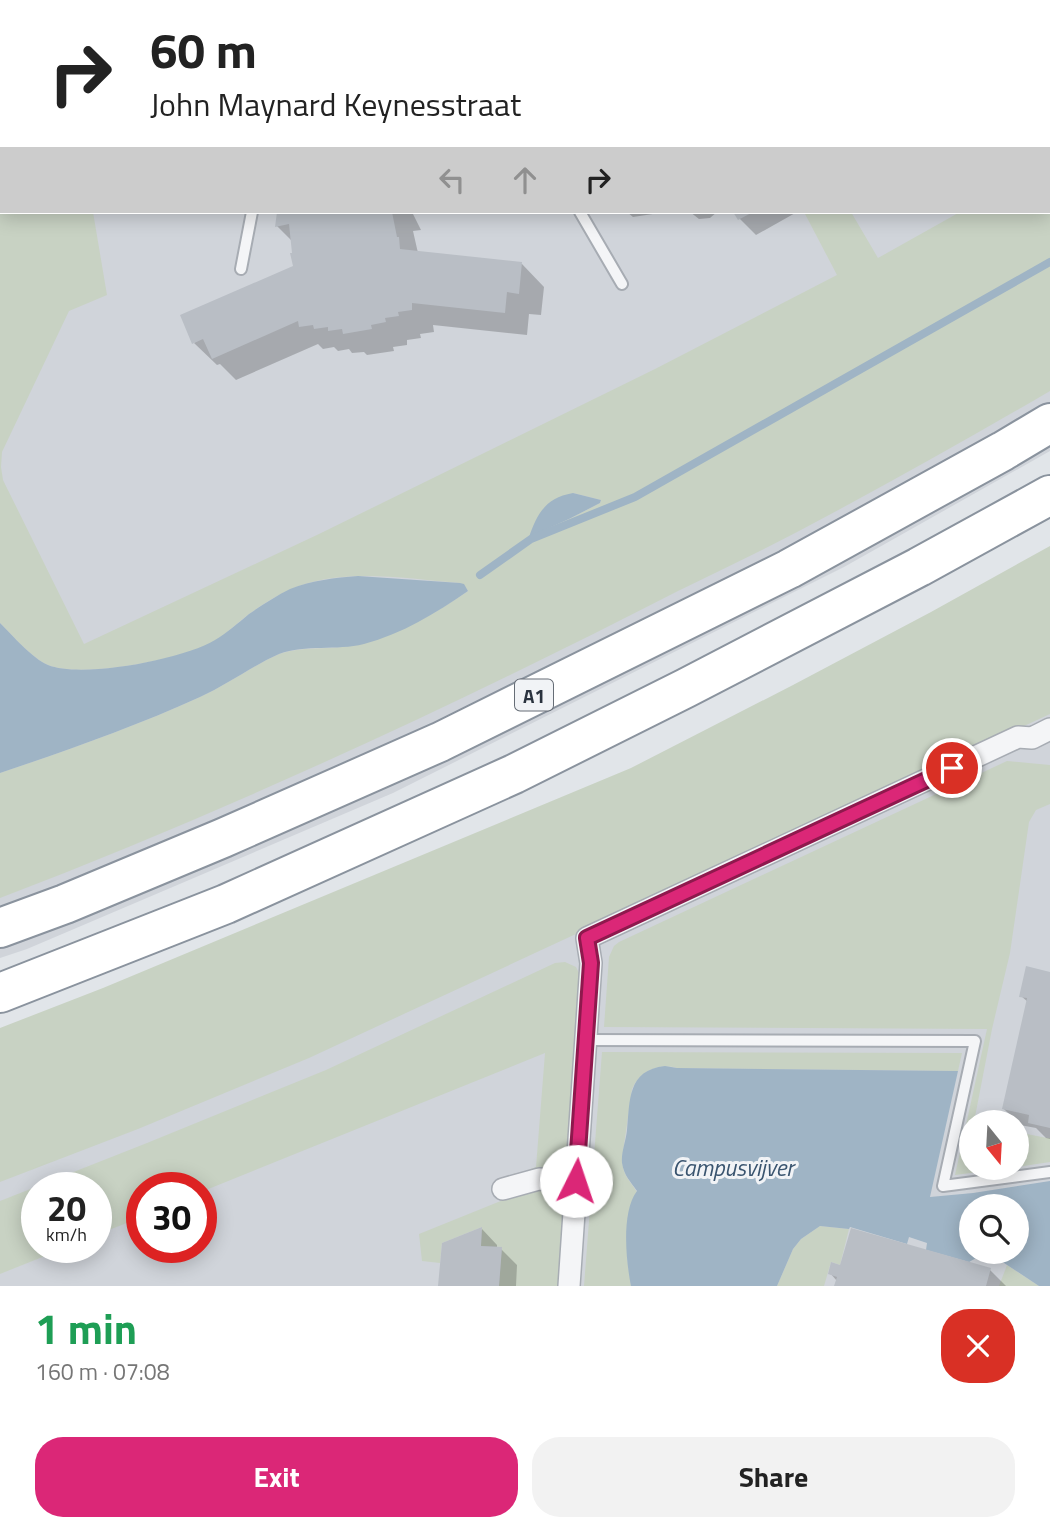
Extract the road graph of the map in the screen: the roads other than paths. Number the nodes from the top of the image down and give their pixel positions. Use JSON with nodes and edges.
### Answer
{"nodes":[{"id":1,"x":252,"y":214,"type":"edge"},
{"id":2,"x":581,"y":214,"type":"edge"},
{"id":3,"x":241,"y":269,"type":"dead end"},
{"id":4,"x":622,"y":284,"type":"dead end"},
{"id":5,"x":1050,"y":423,"type":"edge"},
{"id":6,"x":1050,"y":495,"type":"edge"},
{"id":7,"x":1050,"y":729,"type":"edge"},
{"id":8,"x":0,"y":928,"type":"edge"},
{"id":9,"x":0,"y":993,"type":"edge"},
{"id":10,"x":586,"y":1040,"type":"junction"},
{"id":11,"x":1050,"y":1172,"type":"edge"},
{"id":12,"x":576,"y":1181,"type":"junction"},
{"id":13,"x":503,"y":1189,"type":"dead end"},
{"id":14,"x":569,"y":1286,"type":"edge"}],
"edges":[{"from":1,"to":3,"type":"lane"},
{"from":2,"to":4,"type":"lane"},
{"from":5,"to":8,"type":"highway","number":"A1"},
{"from":6,"to":9,"type":"highway"},
{"from":7,"to":10,"type":"street"},
{"from":10,"to":11,"type":"lane"},
{"from":10,"to":12,"type":"street"},
{"from":12,"to":13,"type":"street"},
{"from":12,"to":14,"type":"street"}]}
